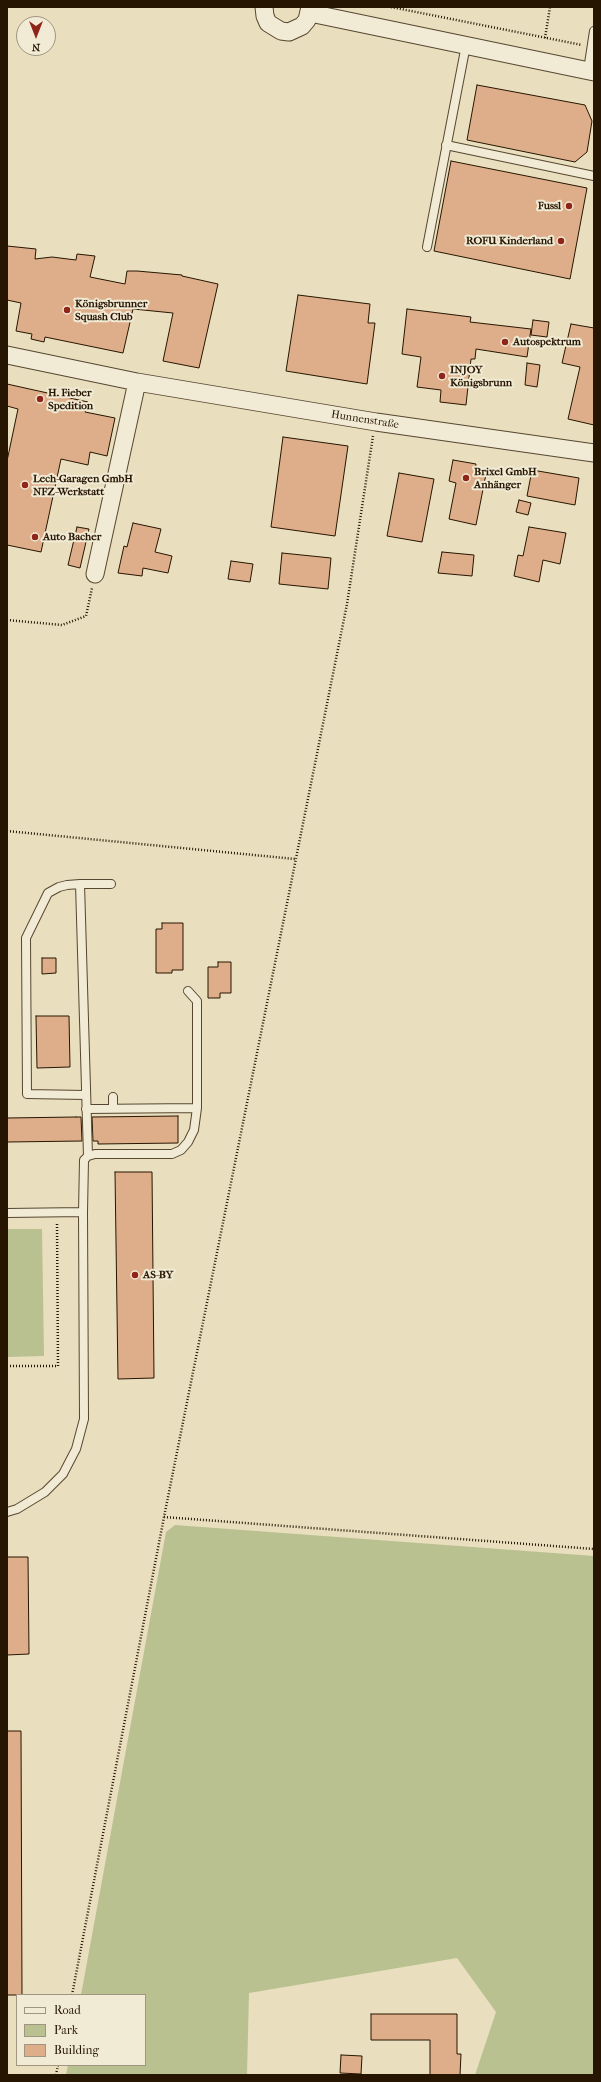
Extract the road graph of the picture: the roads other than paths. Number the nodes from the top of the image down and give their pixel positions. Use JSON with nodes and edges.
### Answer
{"nodes":[{"id":1,"x":264,"y":7,"type":"edge"},
{"id":2,"x":310,"y":10,"type":"edge"},
{"id":3,"x":594,"y":31,"type":"edge"},
{"id":4,"x":466,"y":45,"type":"junction"},
{"id":5,"x":591,"y":71,"type":"edge"},
{"id":6,"x":446,"y":145,"type":"junction"},
{"id":7,"x":594,"y":176,"type":"edge"},
{"id":8,"x":427,"y":248,"type":"dead end"},
{"id":9,"x":7,"y":355,"type":"edge"},
{"id":10,"x":137,"y":382,"type":"junction"},
{"id":11,"x":594,"y":453,"type":"edge"},
{"id":12,"x":95,"y":574,"type":"road end"},
{"id":13,"x":80,"y":884,"type":"junction"},
{"id":14,"x":110,"y":884,"type":"dead end"},
{"id":15,"x":188,"y":991,"type":"dead end"},
{"id":16,"x":86,"y":1095,"type":"junction"},
{"id":17,"x":113,"y":1097,"type":"dead end"},
{"id":18,"x":114,"y":1108,"type":"junction"},
{"id":19,"x":196,"y":1108,"type":"junction"},
{"id":20,"x":86,"y":1109,"type":"junction"},
{"id":21,"x":88,"y":1156,"type":"junction"},
{"id":22,"x":83,"y":1212,"type":"junction"},
{"id":23,"x":7,"y":1213,"type":"edge"},
{"id":24,"x":7,"y":1512,"type":"edge"}],
"edges":[{"from":1,"to":2,"type":"street"},
{"from":2,"to":4,"type":"street"},
{"from":3,"to":5,"type":"lane"},
{"from":4,"to":5,"type":"street"},
{"from":4,"to":6,"type":"lane"},
{"from":6,"to":7,"type":"lane"},
{"from":6,"to":8,"type":"lane"},
{"from":9,"to":10,"type":"street","name":"Hunnenstraße"},
{"from":10,"to":11,"type":"street","name":"Hunnenstraße"},
{"from":10,"to":12,"type":"street"},
{"from":13,"to":14,"type":"lane"},
{"from":13,"to":16,"type":"lane"},
{"from":13,"to":16,"type":"lane"},
{"from":15,"to":19,"type":"lane"},
{"from":16,"to":20,"type":"lane"},
{"from":17,"to":18,"type":"lane"},
{"from":18,"to":19,"type":"lane"},
{"from":18,"to":20,"type":"lane"},
{"from":19,"to":21,"type":"lane"},
{"from":20,"to":21,"type":"lane"},
{"from":21,"to":22,"type":"lane"},
{"from":22,"to":23,"type":"lane"},
{"from":22,"to":24,"type":"lane"}]}
